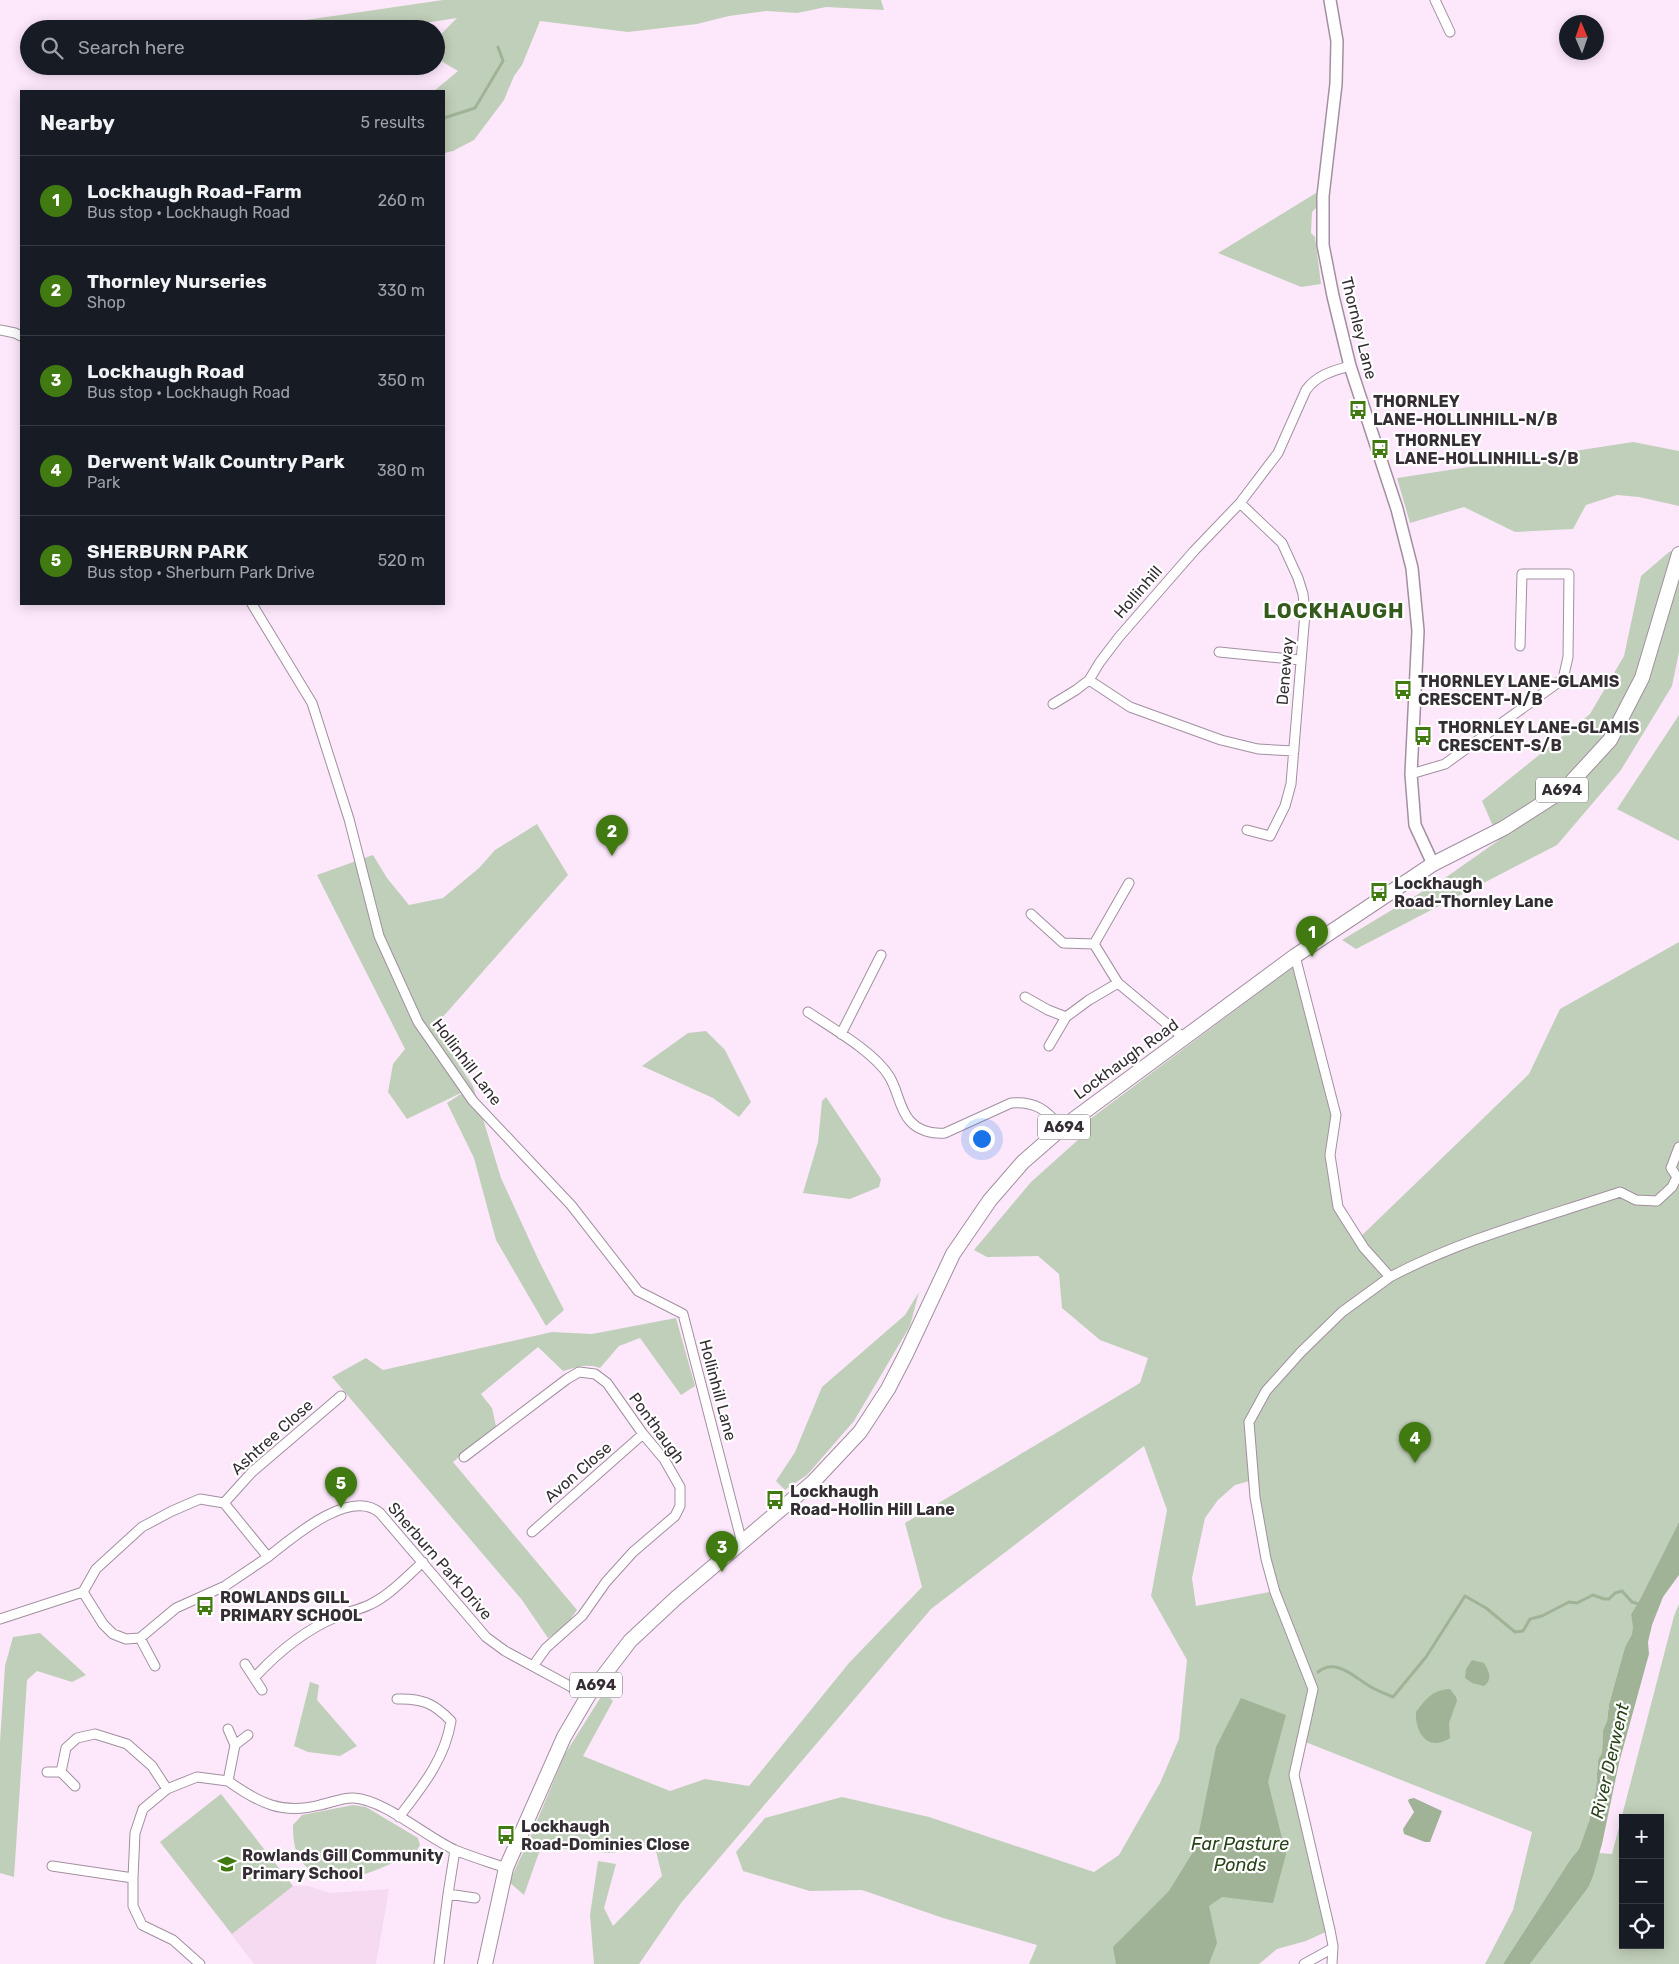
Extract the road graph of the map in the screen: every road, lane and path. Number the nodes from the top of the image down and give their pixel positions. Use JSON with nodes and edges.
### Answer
{"nodes":[{"id":1,"x":1330,"y":0,"type":"edge"},
{"id":2,"x":1435,"y":0,"type":"edge"},
{"id":3,"x":1450,"y":32,"type":"dead end"},
{"id":4,"x":0,"y":330,"type":"edge"},
{"id":5,"x":20,"y":336,"type":"edge"},
{"id":6,"x":1350,"y":366,"type":"junction"},
{"id":7,"x":1240,"y":503,"type":"junction"},
{"id":8,"x":1679,"y":554,"type":"edge"},
{"id":9,"x":253,"y":605,"type":"edge"},
{"id":10,"x":1520,"y":646,"type":"dead end"},
{"id":11,"x":1219,"y":652,"type":"dead end"},
{"id":12,"x":1300,"y":660,"type":"junction"},
{"id":13,"x":1089,"y":680,"type":"junction"},
{"id":14,"x":1053,"y":704,"type":"dead end"},
{"id":15,"x":1294,"y":751,"type":"junction"},
{"id":16,"x":1411,"y":774,"type":"junction"},
{"id":17,"x":1247,"y":830,"type":"dead end"},
{"id":18,"x":1433,"y":864,"type":"junction"},
{"id":19,"x":1129,"y":883,"type":"dead end"},
{"id":20,"x":1031,"y":914,"type":"dead end"},
{"id":21,"x":1094,"y":944,"type":"junction"},
{"id":22,"x":881,"y":955,"type":"dead end"},
{"id":23,"x":1295,"y":956,"type":"junction"},
{"id":24,"x":1118,"y":983,"type":"junction"},
{"id":25,"x":1025,"y":997,"type":"dead end"},
{"id":26,"x":808,"y":1012,"type":"dead end"},
{"id":27,"x":1066,"y":1017,"type":"junction"},
{"id":28,"x":841,"y":1034,"type":"junction"},
{"id":29,"x":1184,"y":1038,"type":"junction"},
{"id":30,"x":1049,"y":1046,"type":"dead end"},
{"id":31,"x":1062,"y":1128,"type":"junction"},
{"id":32,"x":1679,"y":1147,"type":"edge"},
{"id":33,"x":1387,"y":1273,"type":"junction"},
{"id":34,"x":341,"y":1396,"type":"dead end"},
{"id":35,"x":643,"y":1434,"type":"junction"},
{"id":36,"x":464,"y":1457,"type":"dead end"},
{"id":37,"x":224,"y":1503,"type":"junction"},
{"id":38,"x":532,"y":1532,"type":"dead end"},
{"id":39,"x":742,"y":1543,"type":"junction"},
{"id":40,"x":268,"y":1557,"type":"junction"},
{"id":41,"x":422,"y":1562,"type":"junction"},
{"id":42,"x":83,"y":1592,"type":"junction"},
{"id":43,"x":2,"y":1619,"type":"edge"},
{"id":44,"x":140,"y":1638,"type":"junction"},
{"id":45,"x":245,"y":1664,"type":"dead end"},
{"id":46,"x":156,"y":1666,"type":"dead end"},
{"id":47,"x":533,"y":1666,"type":"junction"},
{"id":48,"x":254,"y":1678,"type":"junction"},
{"id":49,"x":262,"y":1690,"type":"dead end"},
{"id":50,"x":588,"y":1696,"type":"junction"},
{"id":51,"x":397,"y":1699,"type":"dead end"},
{"id":52,"x":228,"y":1729,"type":"dead end"},
{"id":53,"x":248,"y":1735,"type":"dead end"},
{"id":54,"x":235,"y":1745,"type":"junction"},
{"id":55,"x":47,"y":1772,"type":"dead end"},
{"id":56,"x":61,"y":1772,"type":"junction"},
{"id":57,"x":228,"y":1781,"type":"junction"},
{"id":58,"x":75,"y":1786,"type":"dead end"},
{"id":59,"x":167,"y":1789,"type":"junction"},
{"id":60,"x":399,"y":1817,"type":"junction"},
{"id":61,"x":455,"y":1850,"type":"junction"},
{"id":62,"x":52,"y":1866,"type":"dead end"},
{"id":63,"x":506,"y":1868,"type":"junction"},
{"id":64,"x":133,"y":1878,"type":"junction"},
{"id":65,"x":448,"y":1894,"type":"junction"},
{"id":66,"x":475,"y":1898,"type":"dead end"},
{"id":67,"x":1333,"y":1948,"type":"junction"},
{"id":68,"x":200,"y":1964,"type":"edge"},
{"id":69,"x":438,"y":1964,"type":"edge"},
{"id":70,"x":485,"y":1964,"type":"edge"},
{"id":71,"x":1304,"y":1964,"type":"edge"},
{"id":72,"x":1332,"y":1964,"type":"edge"}],
"edges":[{"from":1,"to":6,"type":"street","name":"Thornley Lane"},
{"from":2,"to":3,"type":"street"},
{"from":4,"to":5,"type":"street"},
{"from":6,"to":7,"type":"street","name":"Hollinhill"},
{"from":6,"to":16,"type":"street","name":"Thornley Lane"},
{"from":7,"to":12,"type":"street","name":"Deneway"},
{"from":7,"to":13,"type":"street","name":"Hollinhill"},
{"from":8,"to":18,"type":"main road","name":"Lockhaugh Road","number":"A694"},
{"from":9,"to":39,"type":"street","name":"Hollinhill Lane"},
{"from":10,"to":16,"type":"street"},
{"from":11,"to":12,"type":"street"},
{"from":12,"to":15,"type":"street","name":"Deneway"},
{"from":13,"to":14,"type":"street"},
{"from":13,"to":15,"type":"street"},
{"from":15,"to":17,"type":"street","name":"Deneway"},
{"from":16,"to":18,"type":"street","name":"Thornley Lane"},
{"from":18,"to":23,"type":"main road","name":"Lockhaugh Road","number":"A694"},
{"from":19,"to":21,"type":"street"},
{"from":20,"to":21,"type":"street"},
{"from":21,"to":24,"type":"street"},
{"from":22,"to":28,"type":"street"},
{"from":23,"to":29,"type":"main road","name":"Lockhaugh Road","number":"A694"},
{"from":23,"to":33,"type":"street"},
{"from":24,"to":27,"type":"street"},
{"from":24,"to":29,"type":"street"},
{"from":25,"to":27,"type":"street"},
{"from":26,"to":28,"type":"street"},
{"from":27,"to":30,"type":"street"},
{"from":28,"to":31,"type":"street"},
{"from":29,"to":31,"type":"main road","name":"Lockhaugh Road","number":"A694"},
{"from":31,"to":39,"type":"main road","name":"Lockhaugh Road","number":"A694"},
{"from":32,"to":33,"type":"street"},
{"from":33,"to":67,"type":"street"},
{"from":34,"to":37,"type":"street","name":"Ashtree Close"},
{"from":35,"to":36,"type":"street","name":"Ponthaugh"},
{"from":35,"to":38,"type":"street","name":"Avon Close"},
{"from":35,"to":47,"type":"street","name":"Ponthaugh"},
{"from":37,"to":40,"type":"street"},
{"from":37,"to":42,"type":"street"},
{"from":39,"to":50,"type":"main road","number":"A694"},
{"from":40,"to":41,"type":"street","name":"Sherburn Park Drive"},
{"from":40,"to":44,"type":"street","name":"Sherburn Park Drive"},
{"from":41,"to":47,"type":"street","name":"Sherburn Park Drive"},
{"from":41,"to":48,"type":"street"},
{"from":42,"to":43,"type":"street"},
{"from":42,"to":44,"type":"street"},
{"from":44,"to":46,"type":"street"},
{"from":45,"to":48,"type":"street"},
{"from":47,"to":50,"type":"street","name":"Sherburn Park Drive"},
{"from":48,"to":49,"type":"street"},
{"from":50,"to":63,"type":"main road","number":"A694"},
{"from":51,"to":60,"type":"street"},
{"from":52,"to":54,"type":"street"},
{"from":53,"to":54,"type":"street"},
{"from":54,"to":57,"type":"street"},
{"from":55,"to":56,"type":"street"},
{"from":56,"to":58,"type":"street"},
{"from":56,"to":59,"type":"street"},
{"from":57,"to":59,"type":"street"},
{"from":57,"to":60,"type":"street"},
{"from":59,"to":64,"type":"street"},
{"from":60,"to":61,"type":"street"},
{"from":61,"to":63,"type":"street"},
{"from":61,"to":65,"type":"street"},
{"from":62,"to":64,"type":"street"},
{"from":63,"to":70,"type":"main road","number":"A694"},
{"from":64,"to":68,"type":"street"},
{"from":65,"to":66,"type":"street"},
{"from":65,"to":69,"type":"street"},
{"from":67,"to":71,"type":"street"},
{"from":67,"to":72,"type":"street"}]}
